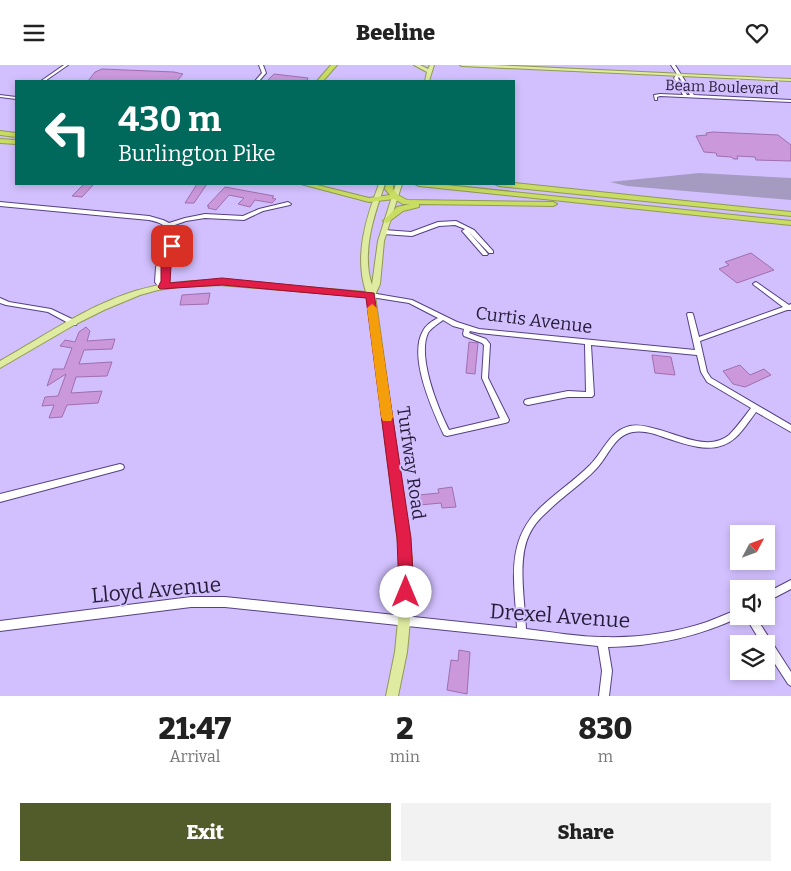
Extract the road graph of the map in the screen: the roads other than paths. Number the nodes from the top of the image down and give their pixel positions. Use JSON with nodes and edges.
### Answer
{"nodes":[{"id":1,"x":66,"y":65,"type":"edge"},
{"id":2,"x":72,"y":65,"type":"edge"},
{"id":3,"x":261,"y":65,"type":"edge"},
{"id":4,"x":334,"y":65,"type":"edge"},
{"id":5,"x":338,"y":65,"type":"edge"},
{"id":6,"x":416,"y":65,"type":"edge"},
{"id":7,"x":432,"y":65,"type":"edge"},
{"id":8,"x":462,"y":65,"type":"edge"},
{"id":9,"x":673,"y":65,"type":"edge"},
{"id":10,"x":513,"y":66,"type":"edge"},
{"id":11,"x":430,"y":72,"type":"junction"},
{"id":12,"x":678,"y":75,"type":"junction"},
{"id":13,"x":44,"y":80,"type":"edge"},
{"id":14,"x":50,"y":80,"type":"edge"},
{"id":15,"x":258,"y":80,"type":"edge"},
{"id":16,"x":321,"y":80,"type":"edge"},
{"id":17,"x":326,"y":80,"type":"edge"},
{"id":18,"x":427,"y":80,"type":"edge"},
{"id":19,"x":791,"y":80,"type":"edge"},
{"id":20,"x":685,"y":95,"type":"junction"},
{"id":21,"x":0,"y":96,"type":"edge"},
{"id":22,"x":692,"y":96,"type":"junction"},
{"id":23,"x":15,"y":98,"type":"edge"},
{"id":24,"x":656,"y":99,"type":"dead end"},
{"id":25,"x":791,"y":101,"type":"edge"},
{"id":26,"x":0,"y":132,"type":"edge"},
{"id":27,"x":15,"y":133,"type":"edge"},
{"id":28,"x":0,"y":141,"type":"edge"},
{"id":29,"x":15,"y":142,"type":"edge"},
{"id":30,"x":309,"y":185,"type":"edge"},
{"id":31,"x":382,"y":185,"type":"edge"},
{"id":32,"x":390,"y":185,"type":"edge"},
{"id":33,"x":400,"y":185,"type":"edge"},
{"id":34,"x":428,"y":185,"type":"edge"},
{"id":35,"x":509,"y":185,"type":"edge"},
{"id":36,"x":395,"y":197,"type":"junction"},
{"id":37,"x":361,"y":198,"type":"junction"},
{"id":38,"x":377,"y":200,"type":"junction"},
{"id":39,"x":426,"y":203,"type":"junction"},
{"id":40,"x":0,"y":204,"type":"edge"},
{"id":41,"x":288,"y":205,"type":"dead end"},
{"id":42,"x":617,"y":205,"type":"junction"},
{"id":43,"x":374,"y":209,"type":"junction"},
{"id":44,"x":791,"y":214,"type":"edge"},
{"id":45,"x":388,"y":221,"type":"junction"},
{"id":46,"x":791,"y":223,"type":"edge"},
{"id":47,"x":171,"y":227,"type":"junction"},
{"id":48,"x":384,"y":234,"type":"junction"},
{"id":49,"x":488,"y":253,"type":"dead end"},
{"id":50,"x":756,"y":284,"type":"dead end"},
{"id":51,"x":163,"y":287,"type":"junction"},
{"id":52,"x":370,"y":295,"type":"junction"},
{"id":53,"x":0,"y":300,"type":"edge"},
{"id":54,"x":790,"y":308,"type":"edge"},
{"id":55,"x":690,"y":314,"type":"dead end"},
{"id":56,"x":442,"y":318,"type":"junction"},
{"id":57,"x":74,"y":323,"type":"junction"},
{"id":58,"x":467,"y":328,"type":"junction"},
{"id":59,"x":696,"y":341,"type":"junction"},
{"id":60,"x":588,"y":342,"type":"junction"},
{"id":61,"x":699,"y":353,"type":"junction"},
{"id":62,"x":0,"y":365,"type":"edge"},
{"id":63,"x":528,"y":402,"type":"dead end"},
{"id":64,"x":755,"y":408,"type":"junction"},
{"id":65,"x":791,"y":429,"type":"edge"},
{"id":66,"x":120,"y":467,"type":"dead end"},
{"id":67,"x":0,"y":498,"type":"edge"},
{"id":68,"x":791,"y":584,"type":"edge"},
{"id":69,"x":775,"y":593,"type":"edge"},
{"id":70,"x":730,"y":618,"type":"edge"},
{"id":71,"x":404,"y":621,"type":"junction"},
{"id":72,"x":756,"y":625,"type":"edge"},
{"id":73,"x":0,"y":626,"type":"edge"},
{"id":74,"x":522,"y":633,"type":"junction"},
{"id":75,"x":602,"y":642,"type":"junction"},
{"id":76,"x":791,"y":681,"type":"edge"},
{"id":77,"x":392,"y":696,"type":"edge"},
{"id":78,"x":604,"y":696,"type":"edge"}],
"edges":[{"from":1,"to":13,"type":"street"},
{"from":2,"to":14,"type":"street"},
{"from":3,"to":15,"type":"street"},
{"from":4,"to":16,"type":"highway"},
{"from":5,"to":17,"type":"highway"},
{"from":6,"to":11,"type":"main road"},
{"from":7,"to":11,"type":"main road"},
{"from":8,"to":10,"type":"main road"},
{"from":9,"to":12,"type":"street"},
{"from":10,"to":12,"type":"main road"},
{"from":11,"to":18,"type":"main road"},
{"from":12,"to":19,"type":"main road"},
{"from":12,"to":20,"type":"street"},
{"from":12,"to":22,"type":"street"},
{"from":20,"to":22,"type":"street","name":"Beam Boulevard"},
{"from":20,"to":24,"type":"street","name":"Beam Boulevard"},
{"from":21,"to":23,"type":"street"},
{"from":22,"to":25,"type":"street","name":"Beam Boulevard"},
{"from":26,"to":27,"type":"highway"},
{"from":28,"to":29,"type":"highway"},
{"from":30,"to":37,"type":"highway"},
{"from":31,"to":38,"type":"main road","name":"Turfway Road"},
{"from":32,"to":36,"type":"highway"},
{"from":33,"to":36,"type":"main road","name":"Turfway Road"},
{"from":34,"to":42,"type":"highway"},
{"from":35,"to":44,"type":"highway"},
{"from":36,"to":38,"type":"highway"},
{"from":36,"to":39,"type":"highway"},
{"from":36,"to":45,"type":"main road","name":"Turfway Road"},
{"from":37,"to":38,"type":"highway"},
{"from":37,"to":43,"type":"highway"},
{"from":38,"to":43,"type":"main road","name":"Turfway Road"},
{"from":39,"to":42,"type":"highway"},
{"from":39,"to":45,"type":"highway"},
{"from":40,"to":47,"type":"street"},
{"from":41,"to":47,"type":"street"},
{"from":42,"to":46,"type":"highway"},
{"from":43,"to":52,"type":"main road","name":"Turfway Road"},
{"from":45,"to":48,"type":"main road","name":"Turfway Road"},
{"from":47,"to":51,"type":"street"},
{"from":48,"to":49,"type":"street"},
{"from":48,"to":52,"type":"main road","name":"Turfway Road"},
{"from":50,"to":54,"type":"street"},
{"from":51,"to":52,"type":"main road"},
{"from":51,"to":57,"type":"main road"},
{"from":52,"to":56,"type":"street","name":"Curtis Avenue"},
{"from":52,"to":71,"type":"main road","name":"Turfway Road"},
{"from":53,"to":57,"type":"street"},
{"from":54,"to":59,"type":"street"},
{"from":55,"to":59,"type":"street"},
{"from":56,"to":58,"type":"street","name":"Curtis Avenue"},
{"from":56,"to":58,"type":"street"},
{"from":57,"to":62,"type":"main road"},
{"from":58,"to":60,"type":"street","name":"Curtis Avenue"},
{"from":59,"to":61,"type":"street"},
{"from":60,"to":61,"type":"street","name":"Curtis Avenue"},
{"from":60,"to":63,"type":"street"},
{"from":61,"to":64,"type":"street"},
{"from":64,"to":65,"type":"street"},
{"from":64,"to":74,"type":"street"},
{"from":66,"to":67,"type":"street"},
{"from":68,"to":69,"type":"street"},
{"from":70,"to":75,"type":"street","name":"Drexel Avenue"},
{"from":71,"to":73,"type":"street","name":"Lloyd Avenue"},
{"from":71,"to":74,"type":"street","name":"Drexel Avenue"},
{"from":71,"to":77,"type":"main road","name":"Turfway Road"},
{"from":72,"to":76,"type":"street"},
{"from":74,"to":75,"type":"street","name":"Drexel Avenue"},
{"from":75,"to":78,"type":"street"}]}
